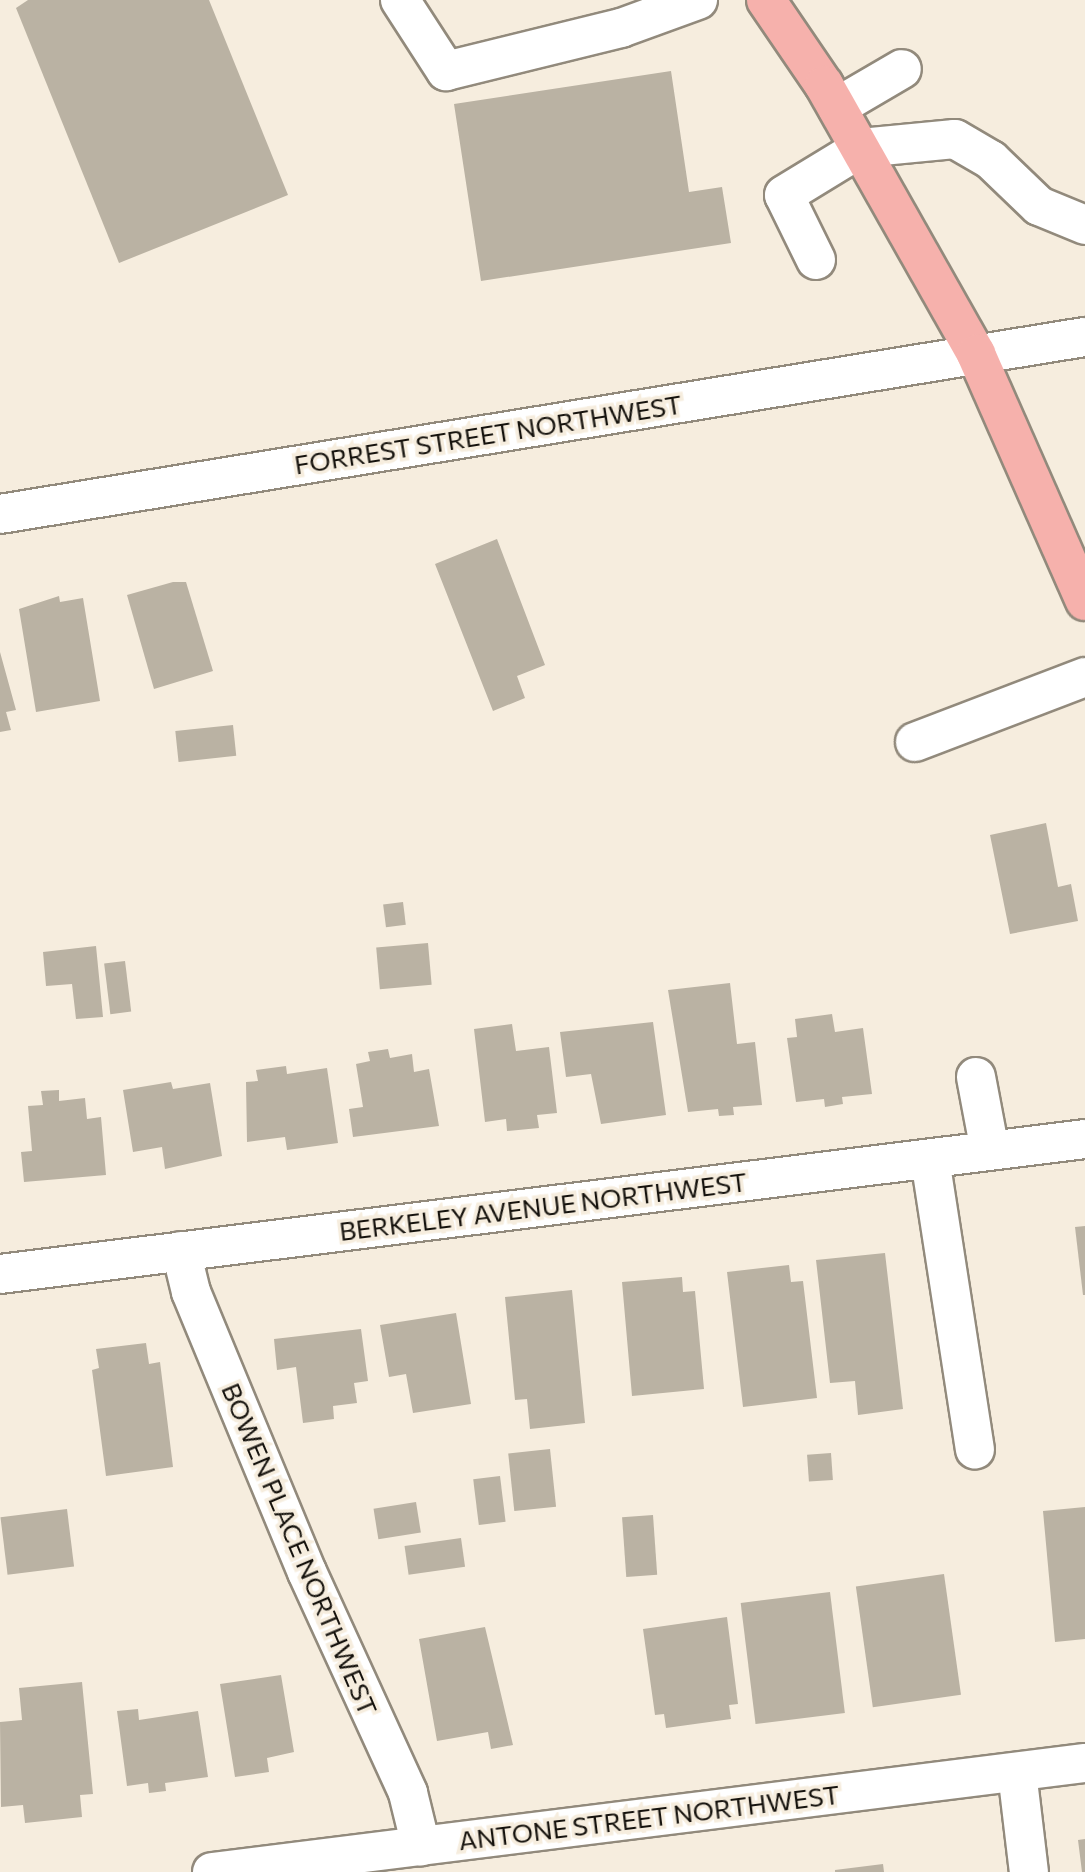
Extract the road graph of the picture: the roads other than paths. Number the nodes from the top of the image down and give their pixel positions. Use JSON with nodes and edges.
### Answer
{"nodes":[{"id":1,"x":400,"y":0,"type":"edge"},
{"id":2,"x":698,"y":0,"type":"edge"},
{"id":3,"x":766,"y":0,"type":"edge"},
{"id":4,"x":902,"y":69,"type":"dead end"},
{"id":5,"x":837,"y":107,"type":"junction"},
{"id":6,"x":862,"y":148,"type":"junction"},
{"id":7,"x":1085,"y":225,"type":"edge"},
{"id":8,"x":816,"y":260,"type":"dead end"},
{"id":9,"x":1085,"y":337,"type":"edge"},
{"id":10,"x":976,"y":354,"type":"junction"},
{"id":11,"x":0,"y":514,"type":"edge"},
{"id":12,"x":1085,"y":601,"type":"edge"},
{"id":13,"x":1085,"y":677,"type":"edge"},
{"id":14,"x":915,"y":742,"type":"dead end"},
{"id":15,"x":976,"y":1077,"type":"dead end"},
{"id":16,"x":1085,"y":1139,"type":"edge"},
{"id":17,"x":990,"y":1151,"type":"junction"},
{"id":18,"x":930,"y":1158,"type":"junction"},
{"id":19,"x":181,"y":1251,"type":"junction"},
{"id":20,"x":0,"y":1274,"type":"edge"},
{"id":21,"x":975,"y":1450,"type":"dead end"},
{"id":22,"x":1085,"y":1763,"type":"edge"},
{"id":23,"x":1017,"y":1772,"type":"junction"},
{"id":24,"x":421,"y":1846,"type":"junction"},
{"id":25,"x":212,"y":1872,"type":"edge"},
{"id":26,"x":1029,"y":1872,"type":"edge"}],
"edges":[{"from":1,"to":2,"type":"street"},
{"from":3,"to":5,"type":"main road"},
{"from":4,"to":5,"type":"street"},
{"from":5,"to":6,"type":"main road"},
{"from":6,"to":7,"type":"street"},
{"from":6,"to":8,"type":"street"},
{"from":6,"to":10,"type":"main road"},
{"from":9,"to":10,"type":"street","name":"FORREST STREET NORTHWEST"},
{"from":10,"to":11,"type":"street","name":"FORREST STREET NORTHWEST"},
{"from":10,"to":12,"type":"main road"},
{"from":13,"to":14,"type":"street"},
{"from":15,"to":17,"type":"street"},
{"from":16,"to":17,"type":"street","name":"BERKELEY AVENUE NORTHWEST"},
{"from":17,"to":18,"type":"street","name":"BERKELEY AVENUE NORTHWEST"},
{"from":18,"to":19,"type":"street","name":"BERKELEY AVENUE NORTHWEST"},
{"from":18,"to":21,"type":"street"},
{"from":19,"to":20,"type":"street","name":"BERKELEY AVENUE NORTHWEST"},
{"from":19,"to":24,"type":"street","name":"BOWEN PLACE NORTHWEST"},
{"from":22,"to":23,"type":"street","name":"ANTONE STREET NORTHWEST"},
{"from":23,"to":24,"type":"street","name":"ANTONE STREET NORTHWEST"},
{"from":23,"to":26,"type":"street"},
{"from":24,"to":25,"type":"street","name":"ANTONE STREET NORTHWEST"}]}
